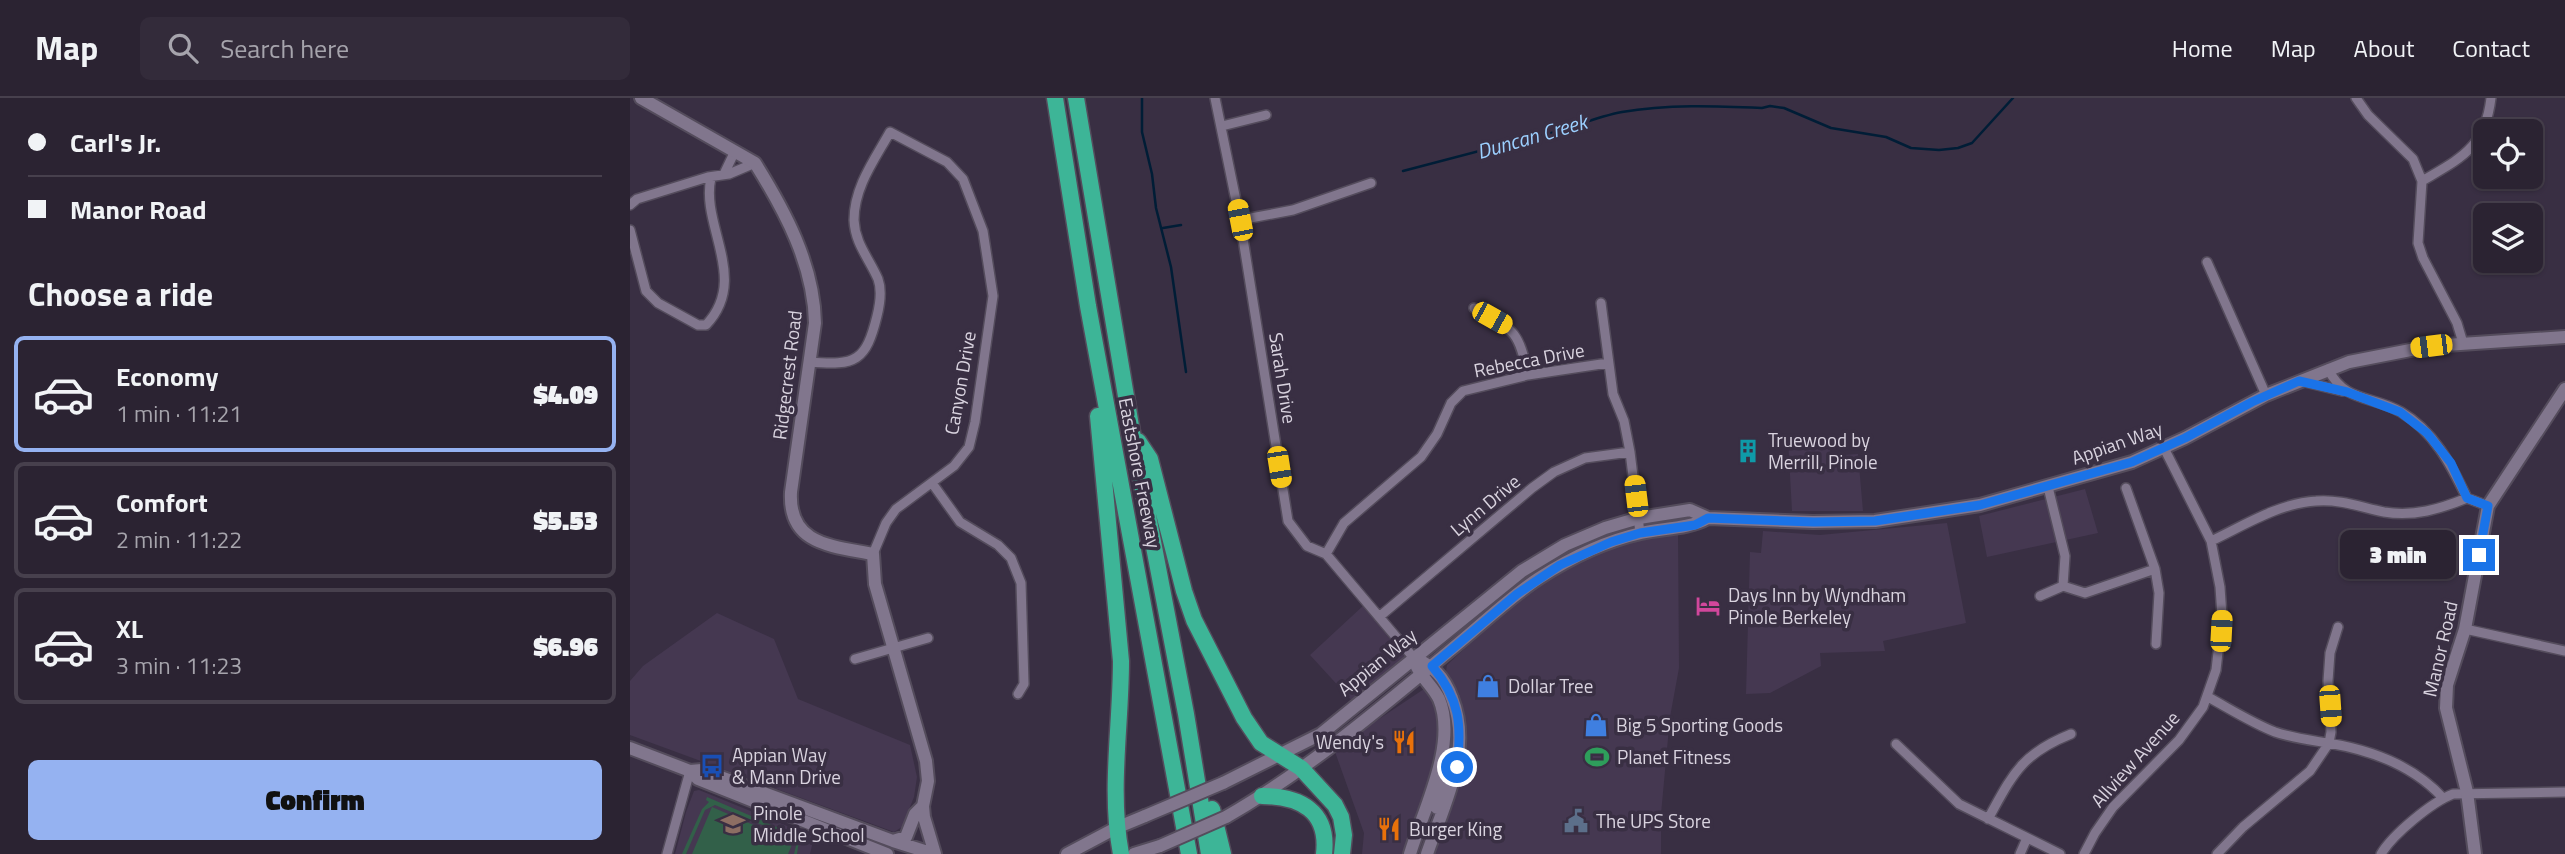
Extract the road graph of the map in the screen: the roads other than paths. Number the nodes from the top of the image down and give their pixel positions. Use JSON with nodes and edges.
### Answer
{"nodes":[{"id":1,"x":641,"y":98,"type":"edge"},
{"id":2,"x":1055,"y":98,"type":"edge"},
{"id":3,"x":1076,"y":98,"type":"edge"},
{"id":4,"x":1215,"y":98,"type":"edge"},
{"id":5,"x":2356,"y":98,"type":"edge"},
{"id":6,"x":2491,"y":98,"type":"edge"},
{"id":7,"x":1266,"y":115,"type":"dead end"},
{"id":8,"x":1222,"y":126,"type":"junction"},
{"id":9,"x":736,"y":151,"type":"junction"},
{"id":10,"x":755,"y":163,"type":"junction"},
{"id":11,"x":724,"y":174,"type":"junction"},
{"id":12,"x":711,"y":178,"type":"junction"},
{"id":13,"x":2421,"y":181,"type":"junction"},
{"id":14,"x":1371,"y":183,"type":"dead end"},
{"id":15,"x":630,"y":205,"type":"edge"},
{"id":16,"x":1240,"y":220,"type":"junction"},
{"id":17,"x":630,"y":230,"type":"edge"},
{"id":18,"x":2207,"y":262,"type":"dead end"},
{"id":19,"x":1601,"y":303,"type":"dead end"},
{"id":20,"x":1088,"y":306,"type":"junction"},
{"id":21,"x":1474,"y":308,"type":"dead end"},
{"id":22,"x":2565,"y":337,"type":"edge"},
{"id":23,"x":2463,"y":343,"type":"junction"},
{"id":24,"x":810,"y":362,"type":"junction"},
{"id":25,"x":1608,"y":363,"type":"junction"},
{"id":26,"x":2328,"y":369,"type":"junction"},
{"id":27,"x":1528,"y":375,"type":"junction"},
{"id":28,"x":2299,"y":381,"type":"junction"},
{"id":29,"x":2565,"y":389,"type":"edge"},
{"id":30,"x":2347,"y":392,"type":"junction"},
{"id":31,"x":2266,"y":395,"type":"junction"},
{"id":32,"x":1132,"y":432,"type":"junction"},
{"id":33,"x":2164,"y":449,"type":"junction"},
{"id":34,"x":1630,"y":452,"type":"junction"},
{"id":35,"x":932,"y":483,"type":"junction"},
{"id":36,"x":2048,"y":487,"type":"junction"},
{"id":37,"x":2126,"y":488,"type":"dead end"},
{"id":38,"x":2467,"y":498,"type":"junction"},
{"id":39,"x":2488,"y":506,"type":"junction"},
{"id":40,"x":1639,"y":518,"type":"junction"},
{"id":41,"x":1708,"y":518,"type":"junction"},
{"id":42,"x":1640,"y":533,"type":"junction"},
{"id":43,"x":2211,"y":541,"type":"junction"},
{"id":44,"x":873,"y":554,"type":"junction"},
{"id":45,"x":1326,"y":555,"type":"junction"},
{"id":46,"x":2155,"y":569,"type":"junction"},
{"id":47,"x":2063,"y":586,"type":"junction"},
{"id":48,"x":2040,"y":596,"type":"dead end"},
{"id":49,"x":1378,"y":617,"type":"junction"},
{"id":50,"x":2338,"y":627,"type":"dead end"},
{"id":51,"x":2465,"y":629,"type":"junction"},
{"id":52,"x":928,"y":638,"type":"dead end"},
{"id":53,"x":2156,"y":644,"type":"dead end"},
{"id":54,"x":893,"y":647,"type":"junction"},
{"id":55,"x":2565,"y":651,"type":"edge"},
{"id":56,"x":1413,"y":657,"type":"junction"},
{"id":57,"x":855,"y":659,"type":"dead end"},
{"id":58,"x":1432,"y":666,"type":"junction"},
{"id":59,"x":1421,"y":674,"type":"junction"},
{"id":60,"x":1018,"y":694,"type":"dead end"},
{"id":61,"x":2208,"y":697,"type":"junction"},
{"id":62,"x":1186,"y":713,"type":"junction"},
{"id":63,"x":2071,"y":734,"type":"dead end"},
{"id":64,"x":2329,"y":743,"type":"junction"},
{"id":65,"x":1896,"y":744,"type":"dead end"},
{"id":66,"x":630,"y":748,"type":"edge"},
{"id":67,"x":1280,"y":755,"type":"junction"},
{"id":68,"x":1440,"y":762,"type":"junction"},
{"id":69,"x":1301,"y":768,"type":"junction"},
{"id":70,"x":690,"y":771,"type":"junction"},
{"id":71,"x":2467,"y":792,"type":"junction"},
{"id":72,"x":2565,"y":792,"type":"edge"},
{"id":73,"x":1262,"y":796,"type":"junction"},
{"id":74,"x":2443,"y":798,"type":"junction"},
{"id":75,"x":923,"y":806,"type":"junction"},
{"id":76,"x":1425,"y":809,"type":"junction"},
{"id":77,"x":1439,"y":819,"type":"junction"},
{"id":78,"x":1988,"y":819,"type":"junction"},
{"id":79,"x":1116,"y":828,"type":"junction"},
{"id":80,"x":2027,"y":838,"type":"junction"},
{"id":81,"x":893,"y":841,"type":"junction"},
{"id":82,"x":667,"y":854,"type":"edge"},
{"id":83,"x":887,"y":854,"type":"edge"},
{"id":84,"x":935,"y":854,"type":"edge"},
{"id":85,"x":1067,"y":854,"type":"edge"},
{"id":86,"x":1121,"y":854,"type":"edge"},
{"id":87,"x":1134,"y":854,"type":"edge"},
{"id":88,"x":1189,"y":854,"type":"edge"},
{"id":89,"x":1209,"y":854,"type":"edge"},
{"id":90,"x":1223,"y":854,"type":"edge"},
{"id":91,"x":1324,"y":854,"type":"edge"},
{"id":92,"x":1342,"y":854,"type":"edge"},
{"id":93,"x":1410,"y":854,"type":"edge"},
{"id":94,"x":1425,"y":854,"type":"edge"},
{"id":95,"x":2020,"y":854,"type":"edge"},
{"id":96,"x":2060,"y":854,"type":"edge"},
{"id":97,"x":2084,"y":854,"type":"edge"},
{"id":98,"x":2217,"y":854,"type":"edge"},
{"id":99,"x":2381,"y":854,"type":"edge"},
{"id":100,"x":2475,"y":854,"type":"edge"}],
"edges":[{"from":1,"to":9,"type":"main road","name":"Ridgecrest Road"},
{"from":2,"to":20,"type":"highway","name":"Eastshore Freeway"},
{"from":3,"to":32,"type":"highway","name":"Eastshore Freeway"},
{"from":4,"to":8,"type":"street","name":"Sarah Drive"},
{"from":5,"to":13,"type":"street"},
{"from":6,"to":13,"type":"street"},
{"from":7,"to":8,"type":"street"},
{"from":8,"to":16,"type":"street","name":"Sarah Drive"},
{"from":9,"to":10,"type":"main road","name":"Ridgecrest Road"},
{"from":9,"to":11,"type":"street"},
{"from":10,"to":11,"type":"street"},
{"from":10,"to":24,"type":"main road","name":"Ridgecrest Road"},
{"from":11,"to":12,"type":"street"},
{"from":12,"to":15,"type":"street"},
{"from":12,"to":17,"type":"street"},
{"from":13,"to":23,"type":"street"},
{"from":14,"to":16,"type":"street"},
{"from":16,"to":45,"type":"street","name":"Sarah Drive"},
{"from":18,"to":31,"type":"street"},
{"from":19,"to":25,"type":"street"},
{"from":20,"to":79,"type":"highway"},
{"from":20,"to":88,"type":"highway","name":"Eastshore Freeway"},
{"from":21,"to":27,"type":"street"},
{"from":22,"to":23,"type":"main road","name":"Appian Way"},
{"from":23,"to":26,"type":"main road","name":"Appian Way"},
{"from":24,"to":35,"type":"street","name":"Canyon Drive"},
{"from":24,"to":44,"type":"main road","name":"Ridgecrest Road"},
{"from":25,"to":27,"type":"street","name":"Rebecca Drive"},
{"from":25,"to":34,"type":"street"},
{"from":26,"to":28,"type":"main road","name":"Appian Way"},
{"from":26,"to":30,"type":"street"},
{"from":27,"to":45,"type":"street","name":"Rebecca Drive"},
{"from":28,"to":30,"type":"street"},
{"from":28,"to":31,"type":"main road","name":"Appian Way"},
{"from":29,"to":39,"type":"main road","name":"Manor Road"},
{"from":30,"to":38,"type":"street"},
{"from":31,"to":33,"type":"main road","name":"Appian Way"},
{"from":32,"to":62,"type":"highway","name":"Eastshore Freeway"},
{"from":32,"to":67,"type":"highway"},
{"from":33,"to":36,"type":"main road","name":"Appian Way"},
{"from":33,"to":43,"type":"street","name":"Allview Avenue"},
{"from":34,"to":40,"type":"street"},
{"from":34,"to":49,"type":"street","name":"Lynn Drive"},
{"from":35,"to":44,"type":"street","name":"Canyon Drive"},
{"from":35,"to":60,"type":"street"},
{"from":36,"to":41,"type":"main road","name":"Appian Way"},
{"from":36,"to":47,"type":"street"},
{"from":37,"to":46,"type":"street"},
{"from":38,"to":39,"type":"street"},
{"from":38,"to":43,"type":"street"},
{"from":39,"to":51,"type":"main road","name":"Manor Road"},
{"from":40,"to":41,"type":"main road","name":"Appian Way"},
{"from":40,"to":42,"type":"street"},
{"from":40,"to":56,"type":"main road","name":"Appian Way"},
{"from":41,"to":42,"type":"main road","name":"Appian Way"},
{"from":42,"to":58,"type":"main road","name":"Appian Way"},
{"from":43,"to":61,"type":"street","name":"Allview Avenue"},
{"from":44,"to":54,"type":"main road"},
{"from":45,"to":49,"type":"street","name":"Sarah Drive"},
{"from":46,"to":47,"type":"street"},
{"from":46,"to":53,"type":"street"},
{"from":47,"to":48,"type":"street"},
{"from":49,"to":56,"type":"street","name":"Sarah Drive"},
{"from":50,"to":64,"type":"street"},
{"from":51,"to":55,"type":"street"},
{"from":51,"to":71,"type":"main road","name":"Manor Road"},
{"from":52,"to":54,"type":"street"},
{"from":54,"to":57,"type":"street"},
{"from":54,"to":75,"type":"main road"},
{"from":56,"to":58,"type":"main road"},
{"from":56,"to":59,"type":"main road"},
{"from":56,"to":67,"type":"main road","name":"Appian Way"},
{"from":58,"to":59,"type":"main road","name":"Appian Way"},
{"from":58,"to":77,"type":"main road"},
{"from":59,"to":68,"type":"main road"},
{"from":59,"to":69,"type":"main road","name":"Appian Way"},
{"from":61,"to":64,"type":"street"},
{"from":61,"to":97,"type":"street","name":"Allview Avenue"},
{"from":62,"to":89,"type":"highway","name":"Eastshore Freeway"},
{"from":62,"to":90,"type":"highway"},
{"from":63,"to":78,"type":"street"},
{"from":64,"to":74,"type":"street"},
{"from":64,"to":98,"type":"street"},
{"from":65,"to":78,"type":"street"},
{"from":66,"to":70,"type":"main road"},
{"from":67,"to":69,"type":"highway"},
{"from":67,"to":79,"type":"main road","name":"Appian Way","bridge":true},
{"from":68,"to":76,"type":"main road"},
{"from":68,"to":77,"type":"main road"},
{"from":69,"to":73,"type":"main road","name":"Appian Way"},
{"from":69,"to":92,"type":"highway"},
{"from":70,"to":81,"type":"main road"},
{"from":70,"to":82,"type":"street"},
{"from":70,"to":83,"type":"main road"},
{"from":71,"to":72,"type":"street"},
{"from":71,"to":74,"type":"street"},
{"from":71,"to":100,"type":"main road","name":"Manor Road"},
{"from":73,"to":87,"type":"main road","name":"Appian Way","bridge":true},
{"from":73,"to":91,"type":"highway"},
{"from":74,"to":99,"type":"street"},
{"from":75,"to":81,"type":"main road"},
{"from":75,"to":84,"type":"main road"},
{"from":76,"to":93,"type":"main road"},
{"from":76,"to":94,"type":"main road"},
{"from":77,"to":94,"type":"main road"},
{"from":78,"to":80,"type":"street"},
{"from":79,"to":85,"type":"main road","name":"Appian Way"},
{"from":79,"to":86,"type":"highway"},
{"from":80,"to":95,"type":"street"},
{"from":80,"to":96,"type":"street"},
{"from":81,"to":84,"type":"main road"}]}
